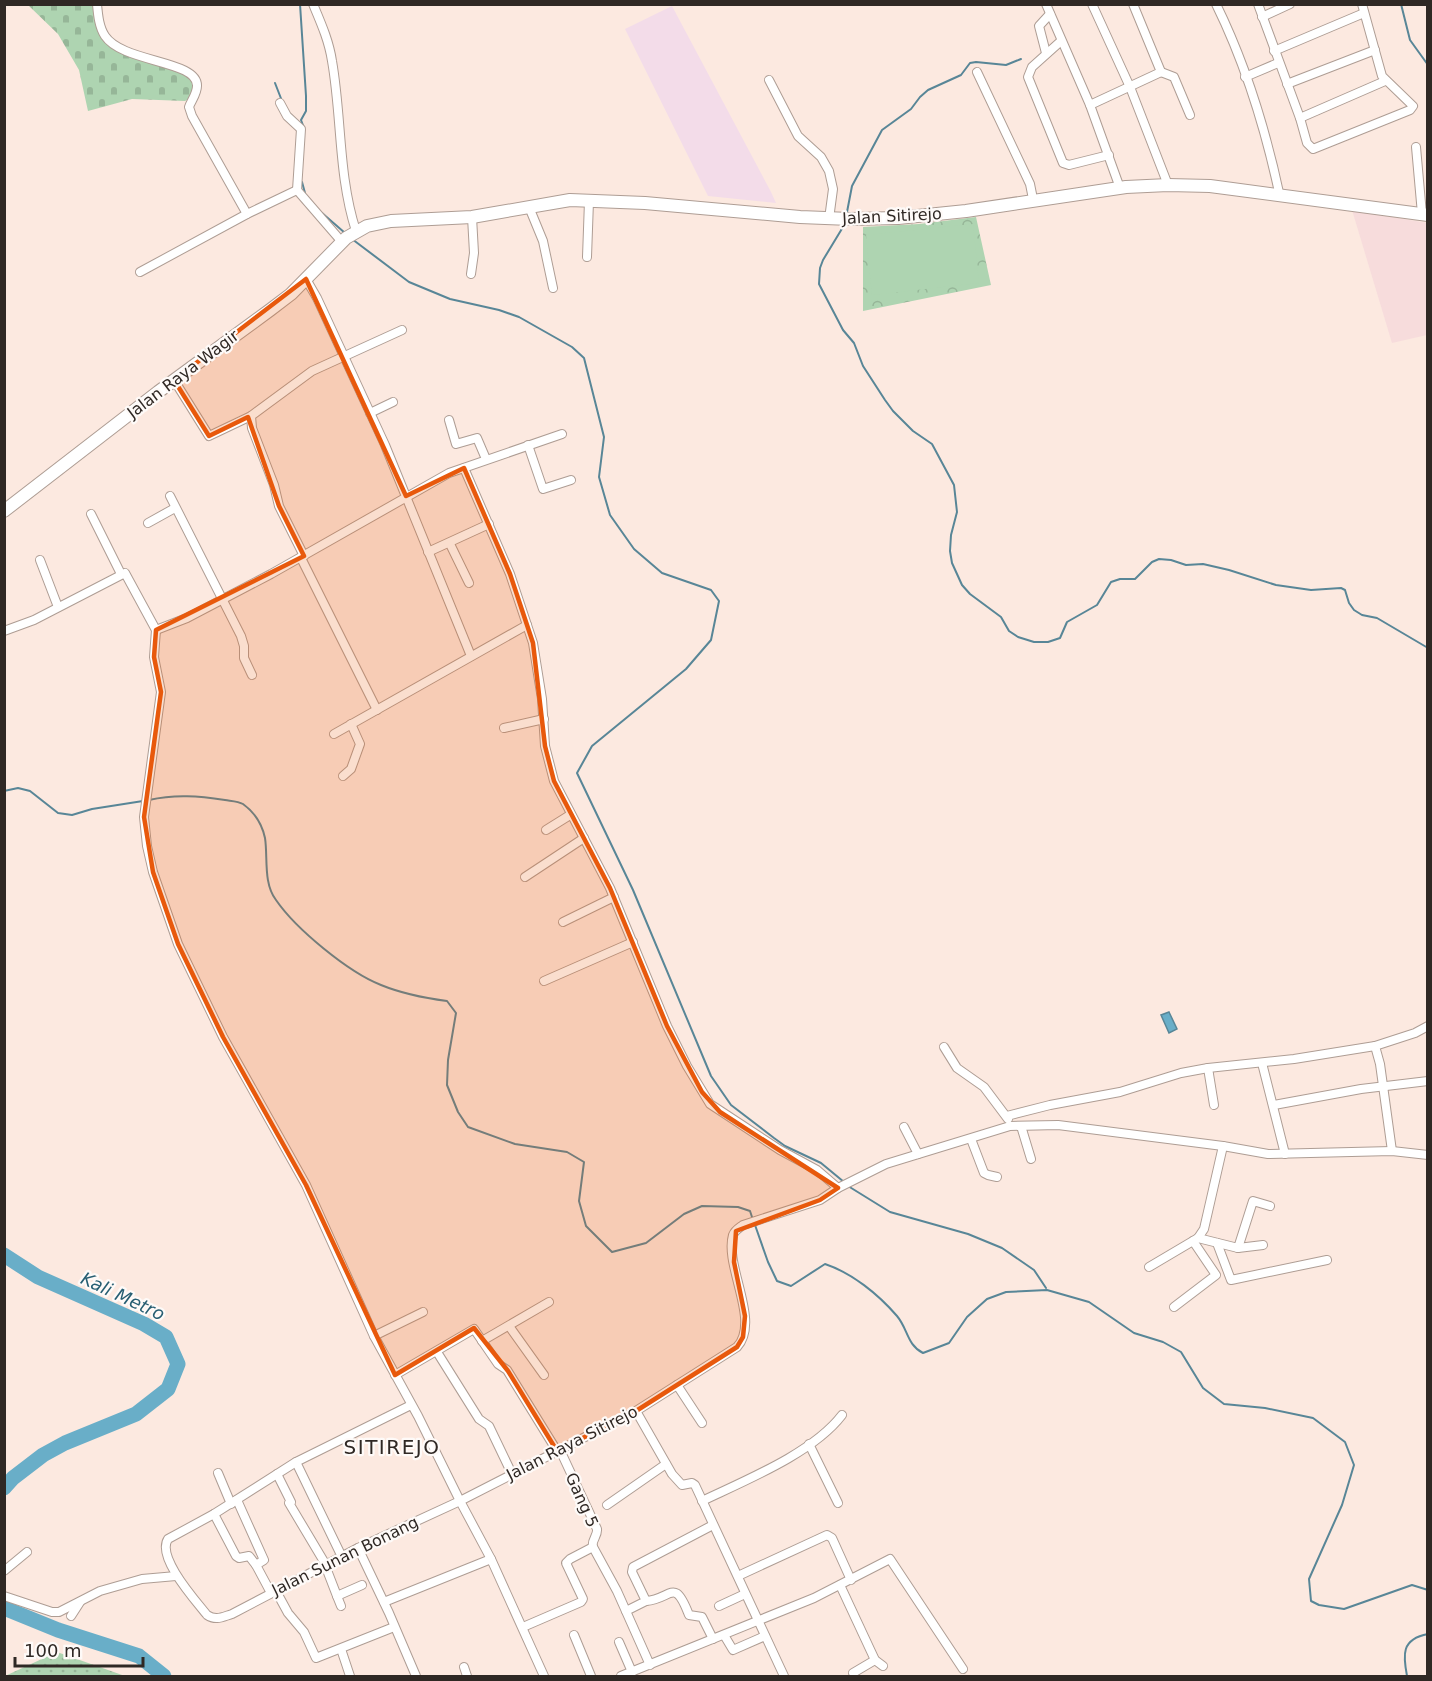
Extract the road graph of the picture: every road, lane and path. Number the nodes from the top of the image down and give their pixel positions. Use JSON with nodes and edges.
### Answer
{"nodes":[{"id":1,"x":97,"y":4,"type":"edge"},
{"id":2,"x":313,"y":4,"type":"edge"},
{"id":3,"x":1046,"y":4,"type":"edge"},
{"id":4,"x":1092,"y":4,"type":"edge"},
{"id":5,"x":1132,"y":4,"type":"edge"},
{"id":6,"x":1216,"y":4,"type":"edge"},
{"id":7,"x":1258,"y":4,"type":"edge"},
{"id":8,"x":1290,"y":4,"type":"edge"},
{"id":9,"x":1363,"y":8,"type":"edge"},
{"id":10,"x":1050,"y":14,"type":"junction"},
{"id":11,"x":1262,"y":17,"type":"junction"},
{"id":12,"x":1061,"y":41,"type":"junction"},
{"id":13,"x":1375,"y":50,"type":"junction"},
{"id":14,"x":1274,"y":51,"type":"junction"},
{"id":15,"x":1046,"y":53,"type":"junction"},
{"id":16,"x":1278,"y":63,"type":"junction"},
{"id":17,"x":977,"y":72,"type":"dead end"},
{"id":18,"x":1161,"y":72,"type":"junction"},
{"id":19,"x":1245,"y":77,"type":"junction"},
{"id":20,"x":769,"y":80,"type":"dead end"},
{"id":21,"x":1385,"y":81,"type":"junction"},
{"id":22,"x":1287,"y":84,"type":"junction"},
{"id":23,"x":1130,"y":87,"type":"junction"},
{"id":24,"x":280,"y":103,"type":"dead end"},
{"id":25,"x":1090,"y":105,"type":"junction"},
{"id":26,"x":1190,"y":115,"type":"dead end"},
{"id":27,"x":1300,"y":118,"type":"junction"},
{"id":28,"x":1416,"y":147,"type":"dead end"},
{"id":29,"x":1109,"y":155,"type":"junction"},
{"id":30,"x":1168,"y":184,"type":"junction"},
{"id":31,"x":1123,"y":188,"type":"junction"},
{"id":32,"x":297,"y":190,"type":"junction"},
{"id":33,"x":1280,"y":196,"type":"junction"},
{"id":34,"x":1034,"y":200,"type":"junction"},
{"id":35,"x":589,"y":201,"type":"junction"},
{"id":36,"x":529,"y":207,"type":"junction"},
{"id":37,"x":247,"y":214,"type":"junction"},
{"id":38,"x":1425,"y":214,"type":"edge"},
{"id":39,"x":472,"y":217,"type":"junction"},
{"id":40,"x":829,"y":219,"type":"junction"},
{"id":41,"x":349,"y":236,"type":"junction"},
{"id":42,"x":587,"y":257,"type":"dead end"},
{"id":43,"x":140,"y":272,"type":"dead end"},
{"id":44,"x":471,"y":274,"type":"dead end"},
{"id":45,"x":306,"y":279,"type":"junction"},
{"id":46,"x":553,"y":288,"type":"dead end"},
{"id":47,"x":402,"y":330,"type":"dead end"},
{"id":48,"x":344,"y":357,"type":"junction"},
{"id":49,"x":174,"y":380,"type":"junction"},
{"id":50,"x":393,"y":402,"type":"dead end"},
{"id":51,"x":370,"y":414,"type":"junction"},
{"id":52,"x":251,"y":416,"type":"junction"},
{"id":53,"x":449,"y":420,"type":"dead end"},
{"id":54,"x":562,"y":434,"type":"dead end"},
{"id":55,"x":528,"y":445,"type":"junction"},
{"id":56,"x":486,"y":459,"type":"junction"},
{"id":57,"x":464,"y":468,"type":"junction"},
{"id":58,"x":571,"y":480,"type":"dead end"},
{"id":59,"x":170,"y":496,"type":"dead end"},
{"id":60,"x":406,"y":496,"type":"junction"},
{"id":61,"x":176,"y":508,"type":"junction"},
{"id":62,"x":4,"y":511,"type":"edge"},
{"id":63,"x":91,"y":514,"type":"dead end"},
{"id":64,"x":148,"y":523,"type":"dead end"},
{"id":65,"x":489,"y":524,"type":"junction"},
{"id":66,"x":450,"y":544,"type":"junction"},
{"id":67,"x":428,"y":552,"type":"junction"},
{"id":68,"x":302,"y":557,"type":"junction"},
{"id":69,"x":40,"y":560,"type":"dead end"},
{"id":70,"x":121,"y":574,"type":"junction"},
{"id":71,"x":470,"y":584,"type":"dead end"},
{"id":72,"x":222,"y":600,"type":"junction"},
{"id":73,"x":58,"y":607,"type":"junction"},
{"id":74,"x":527,"y":625,"type":"junction"},
{"id":75,"x":156,"y":630,"type":"junction"},
{"id":76,"x":4,"y":631,"type":"edge"},
{"id":77,"x":471,"y":656,"type":"junction"},
{"id":78,"x":252,"y":675,"type":"dead end"},
{"id":79,"x":377,"y":710,"type":"junction"},
{"id":80,"x":544,"y":718,"type":"junction"},
{"id":81,"x":351,"y":724,"type":"junction"},
{"id":82,"x":504,"y":728,"type":"dead end"},
{"id":83,"x":334,"y":734,"type":"dead end"},
{"id":84,"x":343,"y":776,"type":"dead end"},
{"id":85,"x":570,"y":815,"type":"junction"},
{"id":86,"x":546,"y":830,"type":"dead end"},
{"id":87,"x":584,"y":838,"type":"junction"},
{"id":88,"x":525,"y":877,"type":"dead end"},
{"id":89,"x":614,"y":897,"type":"junction"},
{"id":90,"x":563,"y":922,"type":"dead end"},
{"id":91,"x":633,"y":942,"type":"junction"},
{"id":92,"x":544,"y":981,"type":"dead end"},
{"id":93,"x":1428,"y":1026,"type":"edge"},
{"id":94,"x":1376,"y":1046,"type":"junction"},
{"id":95,"x":944,"y":1047,"type":"dead end"},
{"id":96,"x":1262,"y":1063,"type":"junction"},
{"id":97,"x":1208,"y":1068,"type":"junction"},
{"id":98,"x":1428,"y":1081,"type":"edge"},
{"id":99,"x":1384,"y":1087,"type":"junction"},
{"id":100,"x":1214,"y":1105,"type":"dead end"},
{"id":101,"x":1274,"y":1105,"type":"junction"},
{"id":102,"x":1007,"y":1116,"type":"junction"},
{"id":103,"x":1010,"y":1126,"type":"junction"},
{"id":104,"x":1021,"y":1126,"type":"junction"},
{"id":105,"x":904,"y":1127,"type":"dead end"},
{"id":106,"x":971,"y":1139,"type":"junction"},
{"id":107,"x":1223,"y":1146,"type":"junction"},
{"id":108,"x":1392,"y":1151,"type":"junction"},
{"id":109,"x":918,"y":1154,"type":"junction"},
{"id":110,"x":1285,"y":1154,"type":"junction"},
{"id":111,"x":1428,"y":1155,"type":"edge"},
{"id":112,"x":1031,"y":1159,"type":"dead end"},
{"id":113,"x":997,"y":1176,"type":"dead end"},
{"id":114,"x":844,"y":1185,"type":"junction"},
{"id":115,"x":1270,"y":1206,"type":"dead end"},
{"id":116,"x":1195,"y":1240,"type":"junction"},
{"id":117,"x":1217,"y":1243,"type":"junction"},
{"id":118,"x":1263,"y":1245,"type":"dead end"},
{"id":119,"x":1238,"y":1248,"type":"junction"},
{"id":120,"x":1327,"y":1260,"type":"dead end"},
{"id":121,"x":1149,"y":1267,"type":"dead end"},
{"id":122,"x":549,"y":1302,"type":"dead end"},
{"id":123,"x":1174,"y":1307,"type":"dead end"},
{"id":124,"x":423,"y":1312,"type":"dead end"},
{"id":125,"x":509,"y":1326,"type":"junction"},
{"id":126,"x":375,"y":1336,"type":"junction"},
{"id":127,"x":483,"y":1341,"type":"junction"},
{"id":128,"x":437,"y":1352,"type":"junction"},
{"id":129,"x":395,"y":1375,"type":"junction"},
{"id":130,"x":544,"y":1375,"type":"dead end"},
{"id":131,"x":677,"y":1385,"type":"junction"},
{"id":132,"x":411,"y":1405,"type":"junction"},
{"id":133,"x":636,"y":1411,"type":"junction"},
{"id":134,"x":842,"y":1415,"type":"dead end"},
{"id":135,"x":702,"y":1423,"type":"dead end"},
{"id":136,"x":810,"y":1444,"type":"junction"},
{"id":137,"x":558,"y":1451,"type":"junction"},
{"id":138,"x":297,"y":1462,"type":"junction"},
{"id":139,"x":666,"y":1464,"type":"junction"},
{"id":140,"x":218,"y":1473,"type":"dead end"},
{"id":141,"x":277,"y":1474,"type":"junction"},
{"id":142,"x":512,"y":1474,"type":"junction"},
{"id":143,"x":702,"y":1501,"type":"junction"},
{"id":144,"x":234,"y":1502,"type":"junction"},
{"id":145,"x":460,"y":1502,"type":"junction"},
{"id":146,"x":838,"y":1503,"type":"dead end"},
{"id":147,"x":606,"y":1505,"type":"dead end"},
{"id":148,"x":214,"y":1514,"type":"junction"},
{"id":149,"x":713,"y":1526,"type":"junction"},
{"id":150,"x":358,"y":1548,"type":"junction"},
{"id":151,"x":593,"y":1548,"type":"junction"},
{"id":152,"x":27,"y":1552,"type":"dead end"},
{"id":153,"x":342,"y":1557,"type":"junction"},
{"id":154,"x":491,"y":1559,"type":"junction"},
{"id":155,"x":256,"y":1565,"type":"junction"},
{"id":156,"x":325,"y":1565,"type":"junction"},
{"id":157,"x":4,"y":1571,"type":"edge"},
{"id":158,"x":176,"y":1576,"type":"junction"},
{"id":159,"x":738,"y":1576,"type":"junction"},
{"id":160,"x":850,"y":1580,"type":"junction"},
{"id":161,"x":840,"y":1585,"type":"junction"},
{"id":162,"x":363,"y":1586,"type":"dead end"},
{"id":163,"x":273,"y":1592,"type":"junction"},
{"id":164,"x":745,"y":1594,"type":"junction"},
{"id":165,"x":4,"y":1596,"type":"edge"},
{"id":166,"x":337,"y":1596,"type":"junction"},
{"id":167,"x":82,"y":1599,"type":"junction"},
{"id":168,"x":646,"y":1601,"type":"junction"},
{"id":169,"x":384,"y":1602,"type":"junction"},
{"id":170,"x":341,"y":1606,"type":"dead end"},
{"id":171,"x":719,"y":1606,"type":"dead end"},
{"id":172,"x":626,"y":1611,"type":"junction"},
{"id":173,"x":71,"y":1616,"type":"dead end"},
{"id":174,"x":759,"y":1621,"type":"junction"},
{"id":175,"x":394,"y":1627,"type":"junction"},
{"id":176,"x":523,"y":1627,"type":"junction"},
{"id":177,"x":574,"y":1635,"type":"dead end"},
{"id":178,"x":724,"y":1635,"type":"junction"},
{"id":179,"x":765,"y":1636,"type":"junction"},
{"id":180,"x":712,"y":1639,"type":"junction"},
{"id":181,"x":619,"y":1642,"type":"dead end"},
{"id":182,"x":340,"y":1649,"type":"junction"},
{"id":183,"x":875,"y":1660,"type":"junction"},
{"id":184,"x":650,"y":1665,"type":"junction"},
{"id":185,"x":883,"y":1666,"type":"dead end"},
{"id":186,"x":963,"y":1669,"type":"dead end"},
{"id":187,"x":632,"y":1672,"type":"junction"},
{"id":188,"x":853,"y":1673,"type":"dead end"},
{"id":189,"x":350,"y":1677,"type":"edge"},
{"id":190,"x":416,"y":1677,"type":"edge"},
{"id":191,"x":544,"y":1677,"type":"edge"},
{"id":192,"x":591,"y":1677,"type":"edge"},
{"id":193,"x":621,"y":1677,"type":"edge"},
{"id":194,"x":784,"y":1677,"type":"edge"}],
"edges":[{"from":1,"to":37,"type":"street"},
{"from":2,"to":41,"type":"street"},
{"from":3,"to":10,"type":"street"},
{"from":4,"to":23,"type":"street"},
{"from":5,"to":18,"type":"street"},
{"from":6,"to":19,"type":"street"},
{"from":7,"to":11,"type":"street"},
{"from":8,"to":11,"type":"street"},
{"from":9,"to":13,"type":"street"},
{"from":9,"to":14,"type":"street"},
{"from":10,"to":12,"type":"street"},
{"from":10,"to":15,"type":"street"},
{"from":11,"to":14,"type":"street"},
{"from":12,"to":15,"type":"street"},
{"from":12,"to":25,"type":"street"},
{"from":13,"to":21,"type":"street"},
{"from":13,"to":22,"type":"street"},
{"from":14,"to":16,"type":"street"},
{"from":15,"to":29,"type":"street"},
{"from":16,"to":19,"type":"street"},
{"from":16,"to":22,"type":"street"},
{"from":17,"to":34,"type":"street"},
{"from":18,"to":23,"type":"street"},
{"from":18,"to":26,"type":"street"},
{"from":19,"to":33,"type":"street"},
{"from":20,"to":40,"type":"street"},
{"from":21,"to":27,"type":"street"},
{"from":21,"to":27,"type":"street"},
{"from":22,"to":27,"type":"street"},
{"from":23,"to":25,"type":"street"},
{"from":23,"to":30,"type":"street"},
{"from":24,"to":32,"type":"street"},
{"from":25,"to":29,"type":"street"},
{"from":28,"to":38,"type":"street"},
{"from":29,"to":31,"type":"street"},
{"from":30,"to":31,"type":"main road","name":"Jalan Sitirejo"},
{"from":30,"to":33,"type":"main road","name":"Jalan Sitirejo"},
{"from":31,"to":34,"type":"main road","name":"Jalan Sitirejo"},
{"from":32,"to":37,"type":"street"},
{"from":32,"to":41,"type":"street"},
{"from":33,"to":38,"type":"main road","name":"Jalan Sitirejo"},
{"from":34,"to":40,"type":"main road","name":"Jalan Sitirejo"},
{"from":35,"to":36,"type":"main road","name":"Jalan Sitirejo"},
{"from":35,"to":40,"type":"main road","name":"Jalan Sitirejo"},
{"from":35,"to":42,"type":"street"},
{"from":36,"to":39,"type":"main road","name":"Jalan Sitirejo"},
{"from":36,"to":46,"type":"street"},
{"from":37,"to":43,"type":"street"},
{"from":39,"to":41,"type":"main road","name":"Jalan Sitirejo"},
{"from":39,"to":44,"type":"street"},
{"from":41,"to":45,"type":"main road","name":"Jalan Raya Wagir"},
{"from":45,"to":48,"type":"street"},
{"from":45,"to":49,"type":"main road","name":"Jalan Raya Wagir"},
{"from":47,"to":48,"type":"street"},
{"from":48,"to":51,"type":"street"},
{"from":48,"to":52,"type":"street"},
{"from":49,"to":52,"type":"street"},
{"from":49,"to":62,"type":"main road","name":"Jalan Raya Wagir"},
{"from":50,"to":51,"type":"street"},
{"from":51,"to":60,"type":"street"},
{"from":52,"to":68,"type":"street"},
{"from":53,"to":56,"type":"street"},
{"from":54,"to":55,"type":"street"},
{"from":55,"to":56,"type":"street"},
{"from":55,"to":58,"type":"street"},
{"from":56,"to":57,"type":"street"},
{"from":57,"to":60,"type":"street"},
{"from":57,"to":65,"type":"street"},
{"from":59,"to":61,"type":"street"},
{"from":60,"to":67,"type":"street"},
{"from":60,"to":68,"type":"street"},
{"from":61,"to":64,"type":"street"},
{"from":61,"to":72,"type":"street"},
{"from":63,"to":70,"type":"street"},
{"from":65,"to":66,"type":"street"},
{"from":65,"to":74,"type":"street"},
{"from":66,"to":67,"type":"street"},
{"from":66,"to":71,"type":"street"},
{"from":67,"to":77,"type":"street"},
{"from":68,"to":72,"type":"street"},
{"from":68,"to":79,"type":"street"},
{"from":69,"to":73,"type":"street"},
{"from":70,"to":73,"type":"street"},
{"from":70,"to":75,"type":"street"},
{"from":72,"to":75,"type":"street"},
{"from":72,"to":78,"type":"street"},
{"from":73,"to":76,"type":"street"},
{"from":74,"to":77,"type":"street"},
{"from":74,"to":80,"type":"street"},
{"from":75,"to":126,"type":"street"},
{"from":77,"to":79,"type":"street"},
{"from":79,"to":81,"type":"street"},
{"from":80,"to":82,"type":"street"},
{"from":80,"to":85,"type":"street"},
{"from":81,"to":83,"type":"street"},
{"from":81,"to":84,"type":"street"},
{"from":85,"to":86,"type":"street"},
{"from":85,"to":87,"type":"street"},
{"from":87,"to":88,"type":"street"},
{"from":87,"to":89,"type":"street"},
{"from":89,"to":90,"type":"street"},
{"from":89,"to":91,"type":"street"},
{"from":91,"to":92,"type":"street"},
{"from":91,"to":114,"type":"street"},
{"from":93,"to":94,"type":"street"},
{"from":94,"to":96,"type":"street"},
{"from":94,"to":99,"type":"street"},
{"from":95,"to":102,"type":"street"},
{"from":96,"to":97,"type":"street"},
{"from":96,"to":101,"type":"street"},
{"from":97,"to":100,"type":"street"},
{"from":97,"to":102,"type":"street"},
{"from":98,"to":99,"type":"street"},
{"from":99,"to":101,"type":"street"},
{"from":99,"to":108,"type":"street"},
{"from":101,"to":110,"type":"street"},
{"from":102,"to":103,"type":"street"},
{"from":103,"to":104,"type":"street"},
{"from":103,"to":106,"type":"street"},
{"from":104,"to":107,"type":"street"},
{"from":104,"to":112,"type":"street"},
{"from":105,"to":109,"type":"street"},
{"from":106,"to":109,"type":"street"},
{"from":106,"to":113,"type":"street"},
{"from":107,"to":110,"type":"street"},
{"from":107,"to":116,"type":"street"},
{"from":108,"to":110,"type":"street"},
{"from":108,"to":111,"type":"street"},
{"from":109,"to":114,"type":"street"},
{"from":114,"to":131,"type":"street","name":"Jalan Raya Sitirejo"},
{"from":115,"to":119,"type":"street"},
{"from":116,"to":117,"type":"street"},
{"from":116,"to":121,"type":"street"},
{"from":116,"to":123,"type":"street"},
{"from":117,"to":119,"type":"street"},
{"from":117,"to":120,"type":"street"},
{"from":118,"to":119,"type":"street"},
{"from":122,"to":125,"type":"street"},
{"from":124,"to":126,"type":"street"},
{"from":125,"to":127,"type":"street"},
{"from":125,"to":130,"type":"street"},
{"from":126,"to":129,"type":"street"},
{"from":127,"to":128,"type":"street"},
{"from":127,"to":137,"type":"street","name":"Gang 5"},
{"from":128,"to":129,"type":"street"},
{"from":128,"to":142,"type":"street"},
{"from":129,"to":132,"type":"street"},
{"from":131,"to":133,"type":"street","name":"Jalan Raya Sitirejo"},
{"from":131,"to":135,"type":"street"},
{"from":132,"to":138,"type":"street"},
{"from":132,"to":145,"type":"street"},
{"from":133,"to":137,"type":"street","name":"Jalan Raya Sitirejo"},
{"from":133,"to":139,"type":"street"},
{"from":134,"to":136,"type":"street"},
{"from":136,"to":143,"type":"street"},
{"from":136,"to":146,"type":"street"},
{"from":137,"to":142,"type":"street","name":"Jalan Raya Sitirejo"},
{"from":137,"to":151,"type":"street","name":"Gang 5"},
{"from":138,"to":141,"type":"street"},
{"from":138,"to":153,"type":"street"},
{"from":139,"to":143,"type":"street"},
{"from":139,"to":147,"type":"street"},
{"from":140,"to":144,"type":"street"},
{"from":141,"to":144,"type":"street"},
{"from":141,"to":156,"type":"street"},
{"from":142,"to":145,"type":"street","name":"Jalan Raya Sitirejo"},
{"from":143,"to":149,"type":"street"},
{"from":144,"to":148,"type":"street"},
{"from":144,"to":155,"type":"street"},
{"from":145,"to":150,"type":"street","name":"Jalan Sunan Bonang"},
{"from":145,"to":154,"type":"street"},
{"from":148,"to":155,"type":"street"},
{"from":148,"to":158,"type":"street"},
{"from":149,"to":159,"type":"street"},
{"from":149,"to":168,"type":"street"},
{"from":150,"to":153,"type":"street","name":"Jalan Sunan Bonang"},
{"from":150,"to":169,"type":"street"},
{"from":151,"to":172,"type":"street"},
{"from":151,"to":176,"type":"street"},
{"from":152,"to":157,"type":"street"},
{"from":153,"to":156,"type":"street","name":"Jalan Sunan Bonang"},
{"from":154,"to":169,"type":"street"},
{"from":154,"to":176,"type":"street"},
{"from":155,"to":163,"type":"street"},
{"from":156,"to":163,"type":"street","name":"Jalan Sunan Bonang"},
{"from":156,"to":166,"type":"street"},
{"from":158,"to":163,"type":"street","name":"Jalan Sunan Bonang"},
{"from":158,"to":167,"type":"street"},
{"from":159,"to":160,"type":"street"},
{"from":159,"to":164,"type":"street"},
{"from":160,"to":161,"type":"street"},
{"from":160,"to":186,"type":"street"},
{"from":161,"to":174,"type":"street"},
{"from":161,"to":183,"type":"street"},
{"from":162,"to":166,"type":"street"},
{"from":163,"to":182,"type":"street"},
{"from":164,"to":171,"type":"street"},
{"from":164,"to":174,"type":"street"},
{"from":165,"to":167,"type":"street"},
{"from":166,"to":170,"type":"street"},
{"from":167,"to":173,"type":"street"},
{"from":168,"to":172,"type":"street"},
{"from":168,"to":180,"type":"street"},
{"from":169,"to":175,"type":"street"},
{"from":172,"to":184,"type":"street"},
{"from":174,"to":178,"type":"street"},
{"from":174,"to":179,"type":"street"},
{"from":175,"to":182,"type":"street"},
{"from":175,"to":190,"type":"street"},
{"from":176,"to":191,"type":"street"},
{"from":177,"to":192,"type":"street"},
{"from":178,"to":179,"type":"street"},
{"from":178,"to":180,"type":"street"},
{"from":179,"to":194,"type":"street"},
{"from":180,"to":184,"type":"street"},
{"from":181,"to":187,"type":"street"},
{"from":182,"to":189,"type":"street"},
{"from":183,"to":185,"type":"street"},
{"from":183,"to":188,"type":"street"},
{"from":184,"to":187,"type":"street"},
{"from":187,"to":193,"type":"street"}]}
